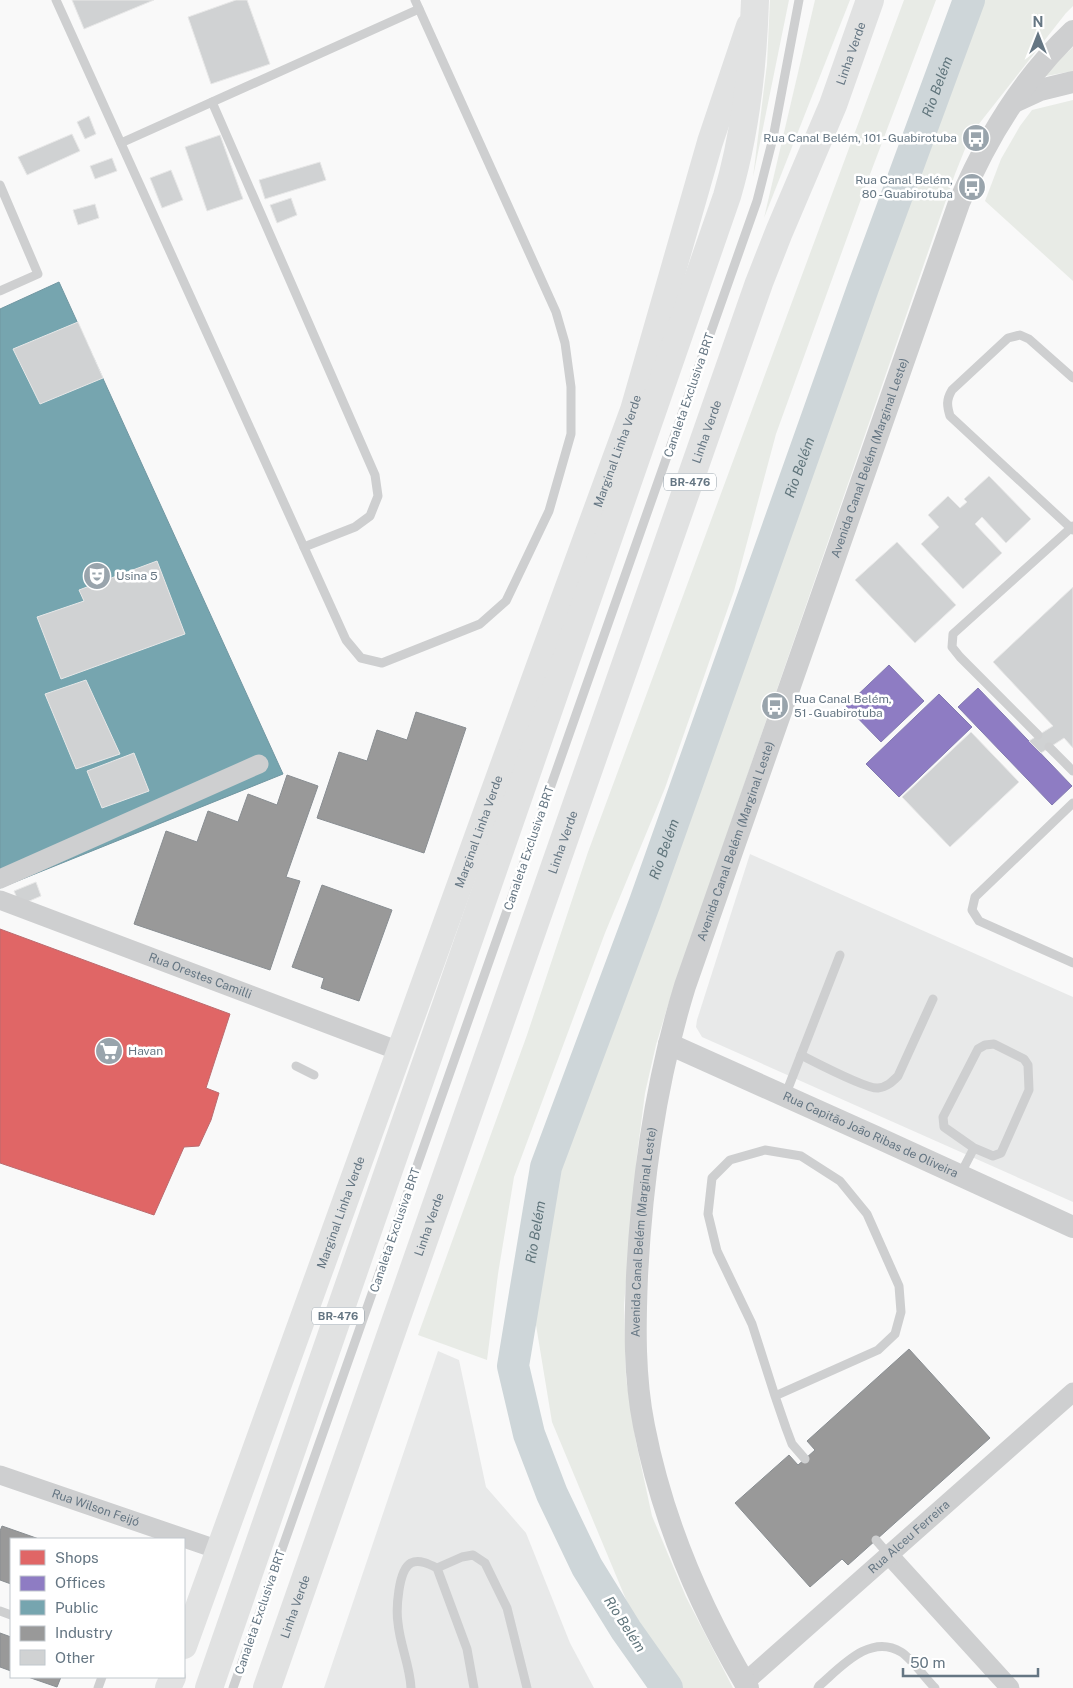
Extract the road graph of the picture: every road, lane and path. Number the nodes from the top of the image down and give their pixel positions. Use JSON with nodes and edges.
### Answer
{"nodes":[{"id":1,"x":56,"y":0,"type":"edge"},
{"id":2,"x":799,"y":0,"type":"edge"},
{"id":3,"x":870,"y":0,"type":"edge"},
{"id":4,"x":417,"y":4,"type":"edge"},
{"id":5,"x":755,"y":5,"type":"edge"},
{"id":6,"x":1073,"y":31,"type":"edge"},
{"id":7,"x":1073,"y":82,"type":"edge"},
{"id":8,"x":212,"y":102,"type":"junction"},
{"id":9,"x":1013,"y":103,"type":"junction"},
{"id":10,"x":121,"y":143,"type":"junction"},
{"id":11,"x":0,"y":186,"type":"edge"},
{"id":12,"x":0,"y":291,"type":"edge"},
{"id":13,"x":1073,"y":378,"type":"edge"},
{"id":14,"x":1072,"y":528,"type":"edge"},
{"id":15,"x":304,"y":548,"type":"junction"},
{"id":16,"x":1038,"y":735,"type":"dead end"},
{"id":17,"x":1050,"y":747,"type":"dead end"},
{"id":18,"x":259,"y":764,"type":"dead end"},
{"id":19,"x":1073,"y":771,"type":"edge"},
{"id":20,"x":1073,"y":803,"type":"edge"},
{"id":21,"x":0,"y":879,"type":"edge"},
{"id":22,"x":0,"y":900,"type":"edge"},
{"id":23,"x":840,"y":956,"type":"dead end"},
{"id":24,"x":1073,"y":963,"type":"edge"},
{"id":25,"x":933,"y":999,"type":"dead end"},
{"id":26,"x":668,"y":1044,"type":"junction"},
{"id":27,"x":399,"y":1051,"type":"junction"},
{"id":28,"x":801,"y":1055,"type":"junction"},
{"id":29,"x":296,"y":1066,"type":"dead end"},
{"id":30,"x":314,"y":1075,"type":"dead end"},
{"id":31,"x":785,"y":1096,"type":"junction"},
{"id":32,"x":974,"y":1148,"type":"junction"},
{"id":33,"x":960,"y":1174,"type":"junction"},
{"id":34,"x":1073,"y":1227,"type":"edge"},
{"id":35,"x":1073,"y":1392,"type":"edge"},
{"id":36,"x":775,"y":1396,"type":"junction"},
{"id":37,"x":805,"y":1459,"type":"dead end"},
{"id":38,"x":0,"y":1475,"type":"edge"},
{"id":39,"x":185,"y":1538,"type":"edge"},
{"id":40,"x":185,"y":1538,"type":"edge"},
{"id":41,"x":876,"y":1540,"type":"dead end"},
{"id":42,"x":220,"y":1550,"type":"junction"},
{"id":43,"x":889,"y":1555,"type":"junction"},
{"id":44,"x":436,"y":1568,"type":"junction"},
{"id":45,"x":185,"y":1643,"type":"edge"},
{"id":46,"x":746,"y":1685,"type":"edge"},
{"id":47,"x":209,"y":1688,"type":"edge"},
{"id":48,"x":233,"y":1688,"type":"edge"},
{"id":49,"x":266,"y":1688,"type":"edge"},
{"id":50,"x":411,"y":1688,"type":"edge"},
{"id":51,"x":474,"y":1688,"type":"edge"},
{"id":52,"x":527,"y":1688,"type":"edge"},
{"id":53,"x":818,"y":1688,"type":"edge"},
{"id":54,"x":935,"y":1688,"type":"edge"},
{"id":55,"x":1010,"y":1688,"type":"edge"}],
"edges":[{"from":1,"to":10,"type":"lane"},
{"from":2,"to":48,"type":"lane","name":"Canaleta Exclusiva BRT"},
{"from":3,"to":49,"type":"highway","name":"Linha Verde","number":"BR-476"},
{"from":4,"to":8,"type":"lane"},
{"from":4,"to":15,"type":"lane"},
{"from":5,"to":27,"type":"main road","name":"Marginal Linha Verde"},
{"from":5,"to":47,"type":"highway","number":"BR-476"},
{"from":6,"to":9,"type":"street","name":"Avenida Canal Belém (Marginal Leste)"},
{"from":7,"to":9,"type":"street"},
{"from":8,"to":10,"type":"lane"},
{"from":8,"to":15,"type":"lane"},
{"from":9,"to":26,"type":"street","name":"Avenida Canal Belém (Marginal Leste)"},
{"from":10,"to":15,"type":"lane"},
{"from":11,"to":12,"type":"lane"},
{"from":13,"to":14,"type":"lane"},
{"from":14,"to":16,"type":"lane"},
{"from":17,"to":19,"type":"lane"},
{"from":18,"to":21,"type":"street"},
{"from":20,"to":24,"type":"lane"},
{"from":22,"to":27,"type":"street","name":"Rua Orestes Camilli"},
{"from":23,"to":28,"type":"lane"},
{"from":25,"to":28,"type":"lane"},
{"from":26,"to":31,"type":"street","name":"Rua Capitão João Ribas de Oliveira"},
{"from":26,"to":46,"type":"street","name":"Avenida Canal Belém (Marginal Leste)"},
{"from":27,"to":42,"type":"main road","name":"Marginal Linha Verde"},
{"from":28,"to":31,"type":"lane"},
{"from":29,"to":30,"type":"lane"},
{"from":31,"to":33,"type":"street","name":"Rua Capitão João Ribas de Oliveira"},
{"from":32,"to":32,"type":"lane"},
{"from":32,"to":33,"type":"lane"},
{"from":33,"to":34,"type":"street","name":"Rua Capitão João Ribas de Oliveira"},
{"from":35,"to":43,"type":"street","name":"Rua Alceu Ferreira"},
{"from":36,"to":36,"type":"lane"},
{"from":36,"to":37,"type":"lane"},
{"from":38,"to":40,"type":"street","name":"Rua Wilson Feijó"},
{"from":39,"to":42,"type":"street","name":"Rua Wilson Feijó"},
{"from":41,"to":43,"type":"lane"},
{"from":42,"to":45,"type":"main road","name":"Marginal Linha Verde"},
{"from":43,"to":46,"type":"street","name":"Rua Alceu Ferreira"},
{"from":43,"to":55,"type":"street"},
{"from":44,"to":50,"type":"lane"},
{"from":44,"to":51,"type":"lane"},
{"from":44,"to":52,"type":"lane"},
{"from":53,"to":54,"type":"lane"}]}
